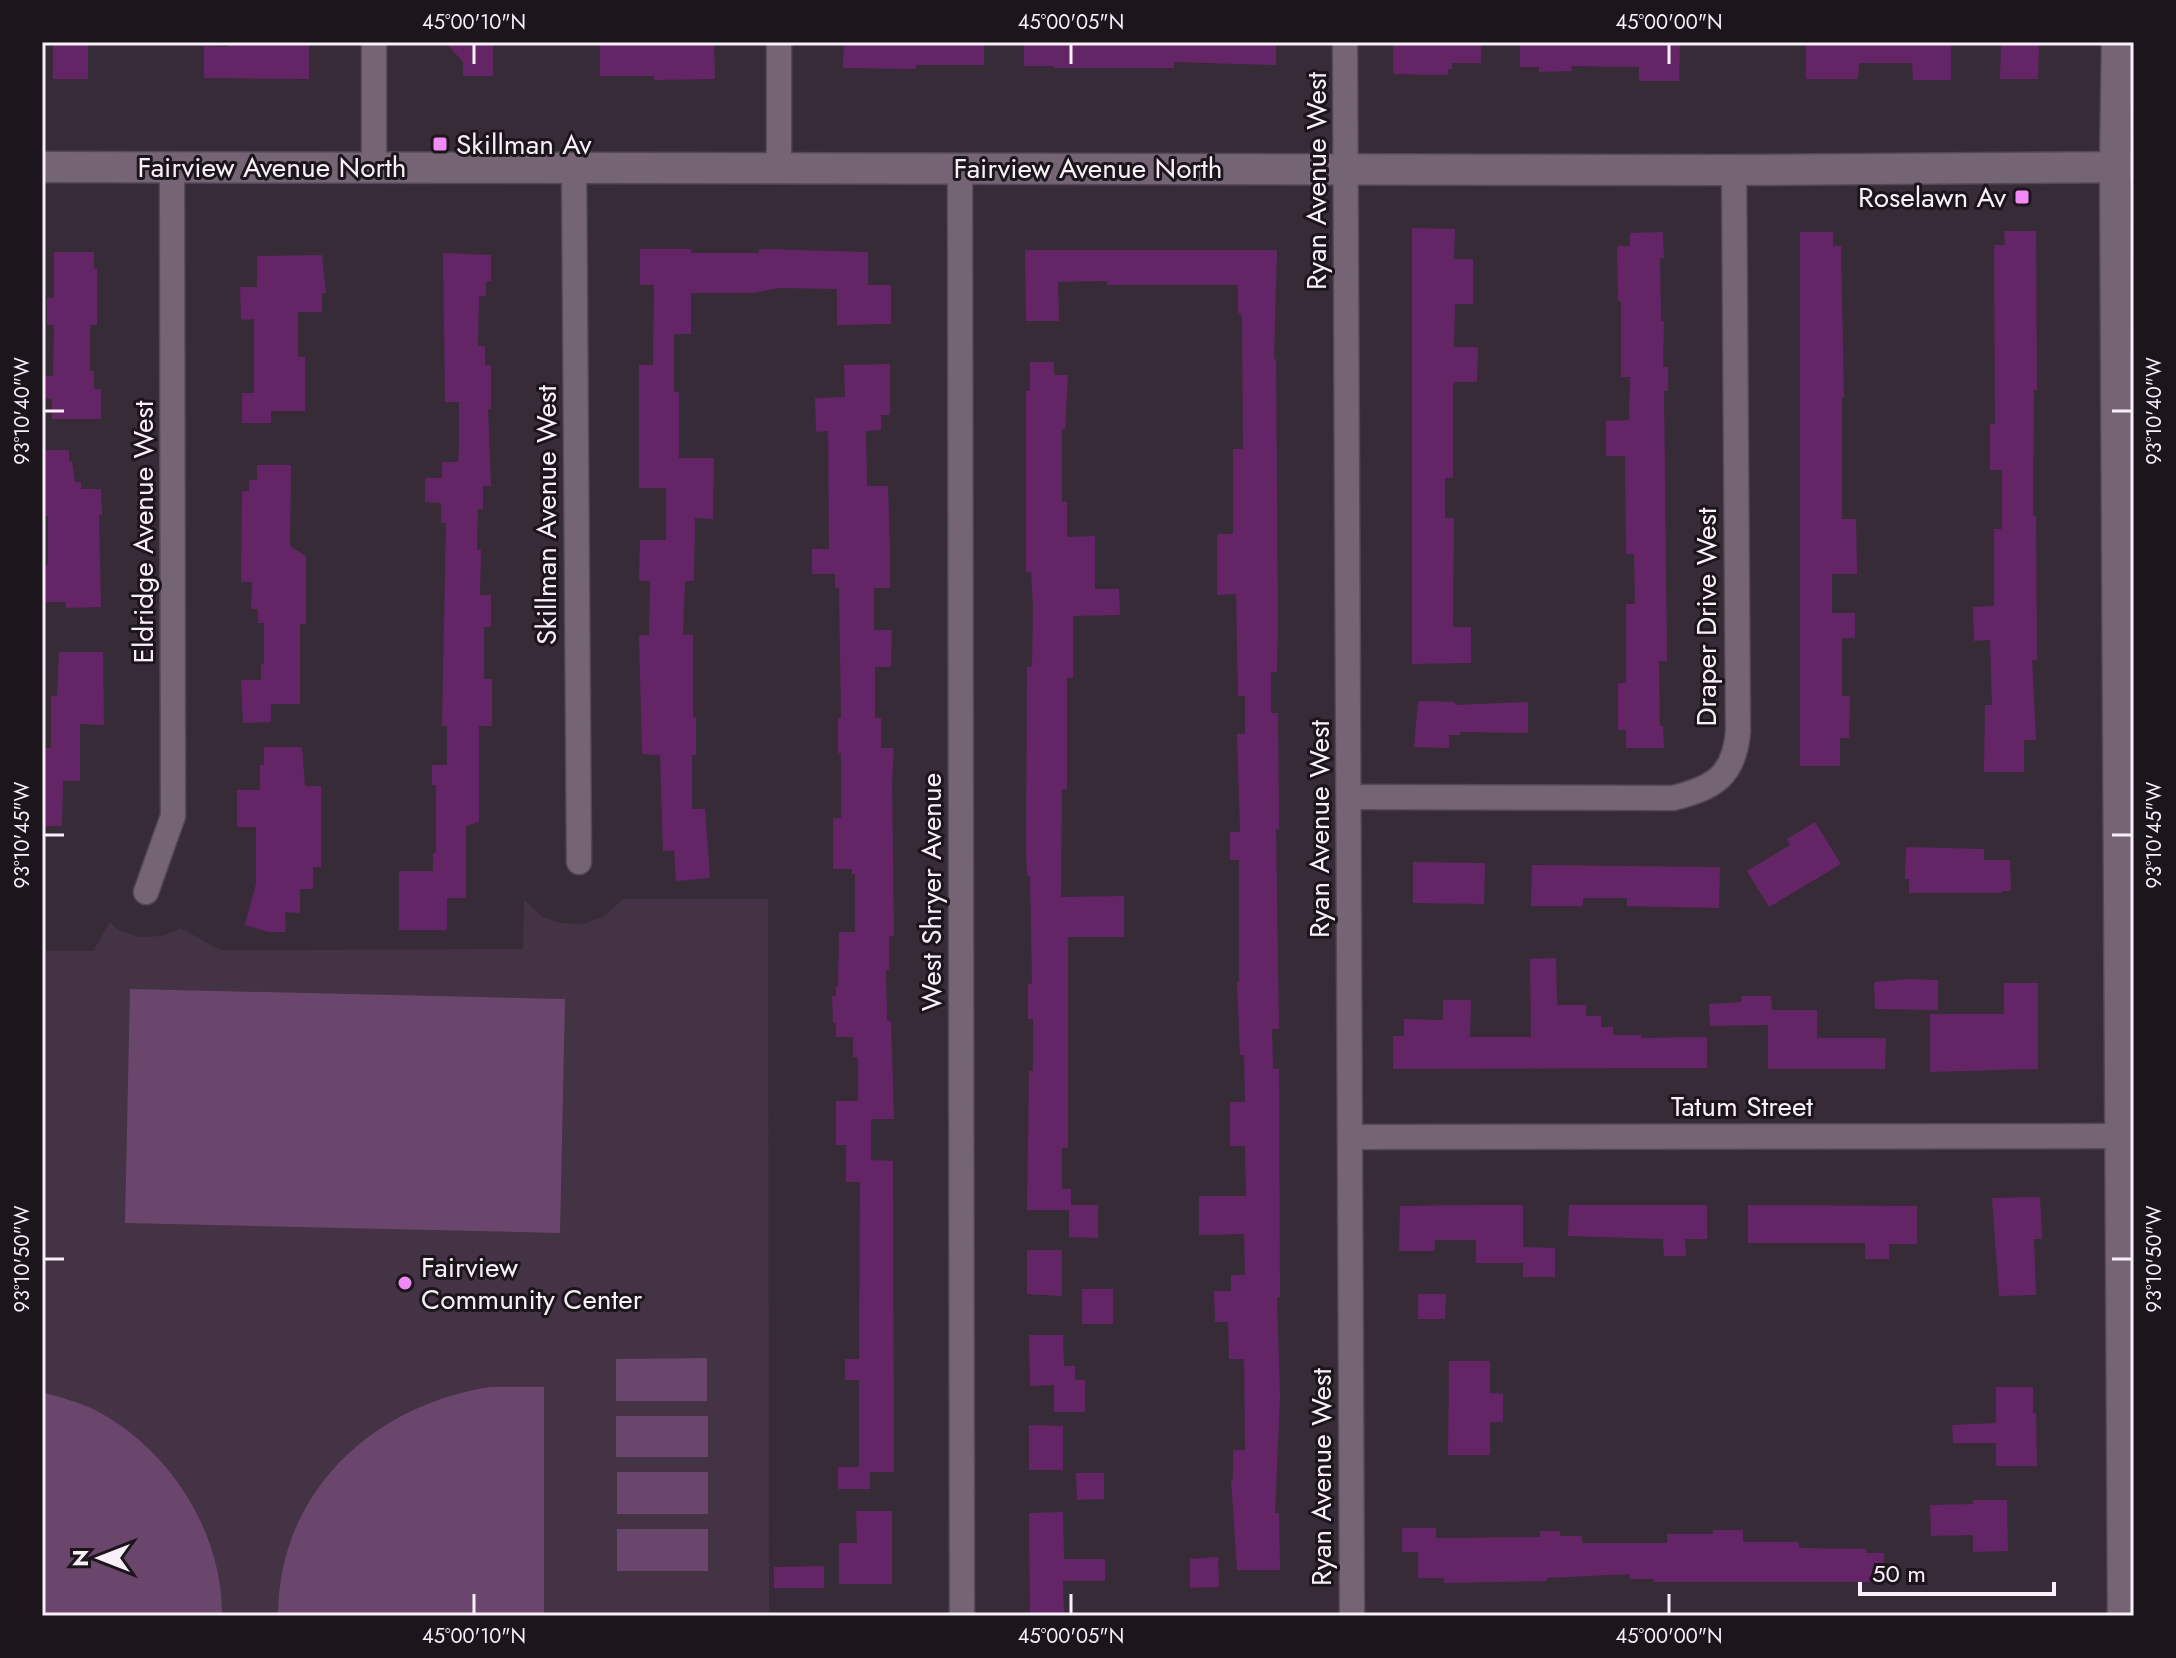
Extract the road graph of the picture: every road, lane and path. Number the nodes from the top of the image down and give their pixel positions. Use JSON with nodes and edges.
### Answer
{"nodes":[{"id":1,"x":374,"y":42,"type":"edge"},
{"id":2,"x":779,"y":42,"type":"edge"},
{"id":3,"x":1345,"y":42,"type":"edge"},
{"id":4,"x":2117,"y":42,"type":"edge"},
{"id":5,"x":42,"y":167,"type":"edge"},
{"id":6,"x":172,"y":167,"type":"junction"},
{"id":7,"x":374,"y":167,"type":"junction"},
{"id":8,"x":2124,"y":167,"type":"edge"},
{"id":9,"x":574,"y":168,"type":"junction"},
{"id":10,"x":779,"y":168,"type":"junction"},
{"id":11,"x":960,"y":168,"type":"junction"},
{"id":12,"x":1346,"y":169,"type":"junction"},
{"id":13,"x":1734,"y":170,"type":"junction"},
{"id":14,"x":1349,"y":797,"type":"junction"},
{"id":15,"x":579,"y":862,"type":"dead end"},
{"id":16,"x":146,"y":892,"type":"dead end"},
{"id":17,"x":2127,"y":1136,"type":"edge"},
{"id":18,"x":1350,"y":1137,"type":"junction"},
{"id":19,"x":2128,"y":1481,"type":"edge"},
{"id":20,"x":962,"y":1616,"type":"edge"},
{"id":21,"x":1352,"y":1616,"type":"edge"},
{"id":22,"x":2123,"y":1616,"type":"edge"}],
"edges":[{"from":1,"to":7,"type":"street"},
{"from":2,"to":10,"type":"street"},
{"from":3,"to":12,"type":"street","name":"Ryan Avenue West"},
{"from":4,"to":8,"type":"street"},
{"from":5,"to":6,"type":"street","name":"Fairview Avenue North"},
{"from":6,"to":7,"type":"street","name":"Fairview Avenue North"},
{"from":6,"to":16,"type":"street","name":"Eldridge Avenue West"},
{"from":7,"to":9,"type":"street","name":"Fairview Avenue North"},
{"from":8,"to":13,"type":"street","name":"Fairview Avenue North"},
{"from":8,"to":17,"type":"street"},
{"from":9,"to":10,"type":"street","name":"Fairview Avenue North"},
{"from":9,"to":15,"type":"street","name":"Skillman Avenue West"},
{"from":10,"to":11,"type":"street","name":"Fairview Avenue North"},
{"from":11,"to":12,"type":"street","name":"Fairview Avenue North"},
{"from":11,"to":20,"type":"street","name":"West Shryer Avenue"},
{"from":12,"to":13,"type":"street","name":"Fairview Avenue North"},
{"from":12,"to":14,"type":"street","name":"Ryan Avenue West"},
{"from":13,"to":14,"type":"street","name":"Draper Drive West"},
{"from":14,"to":18,"type":"street","name":"Ryan Avenue West"},
{"from":17,"to":18,"type":"street","name":"Tatum Street"},
{"from":17,"to":19,"type":"street"},
{"from":18,"to":21,"type":"street","name":"Ryan Avenue West"},
{"from":19,"to":22,"type":"street"}]}
